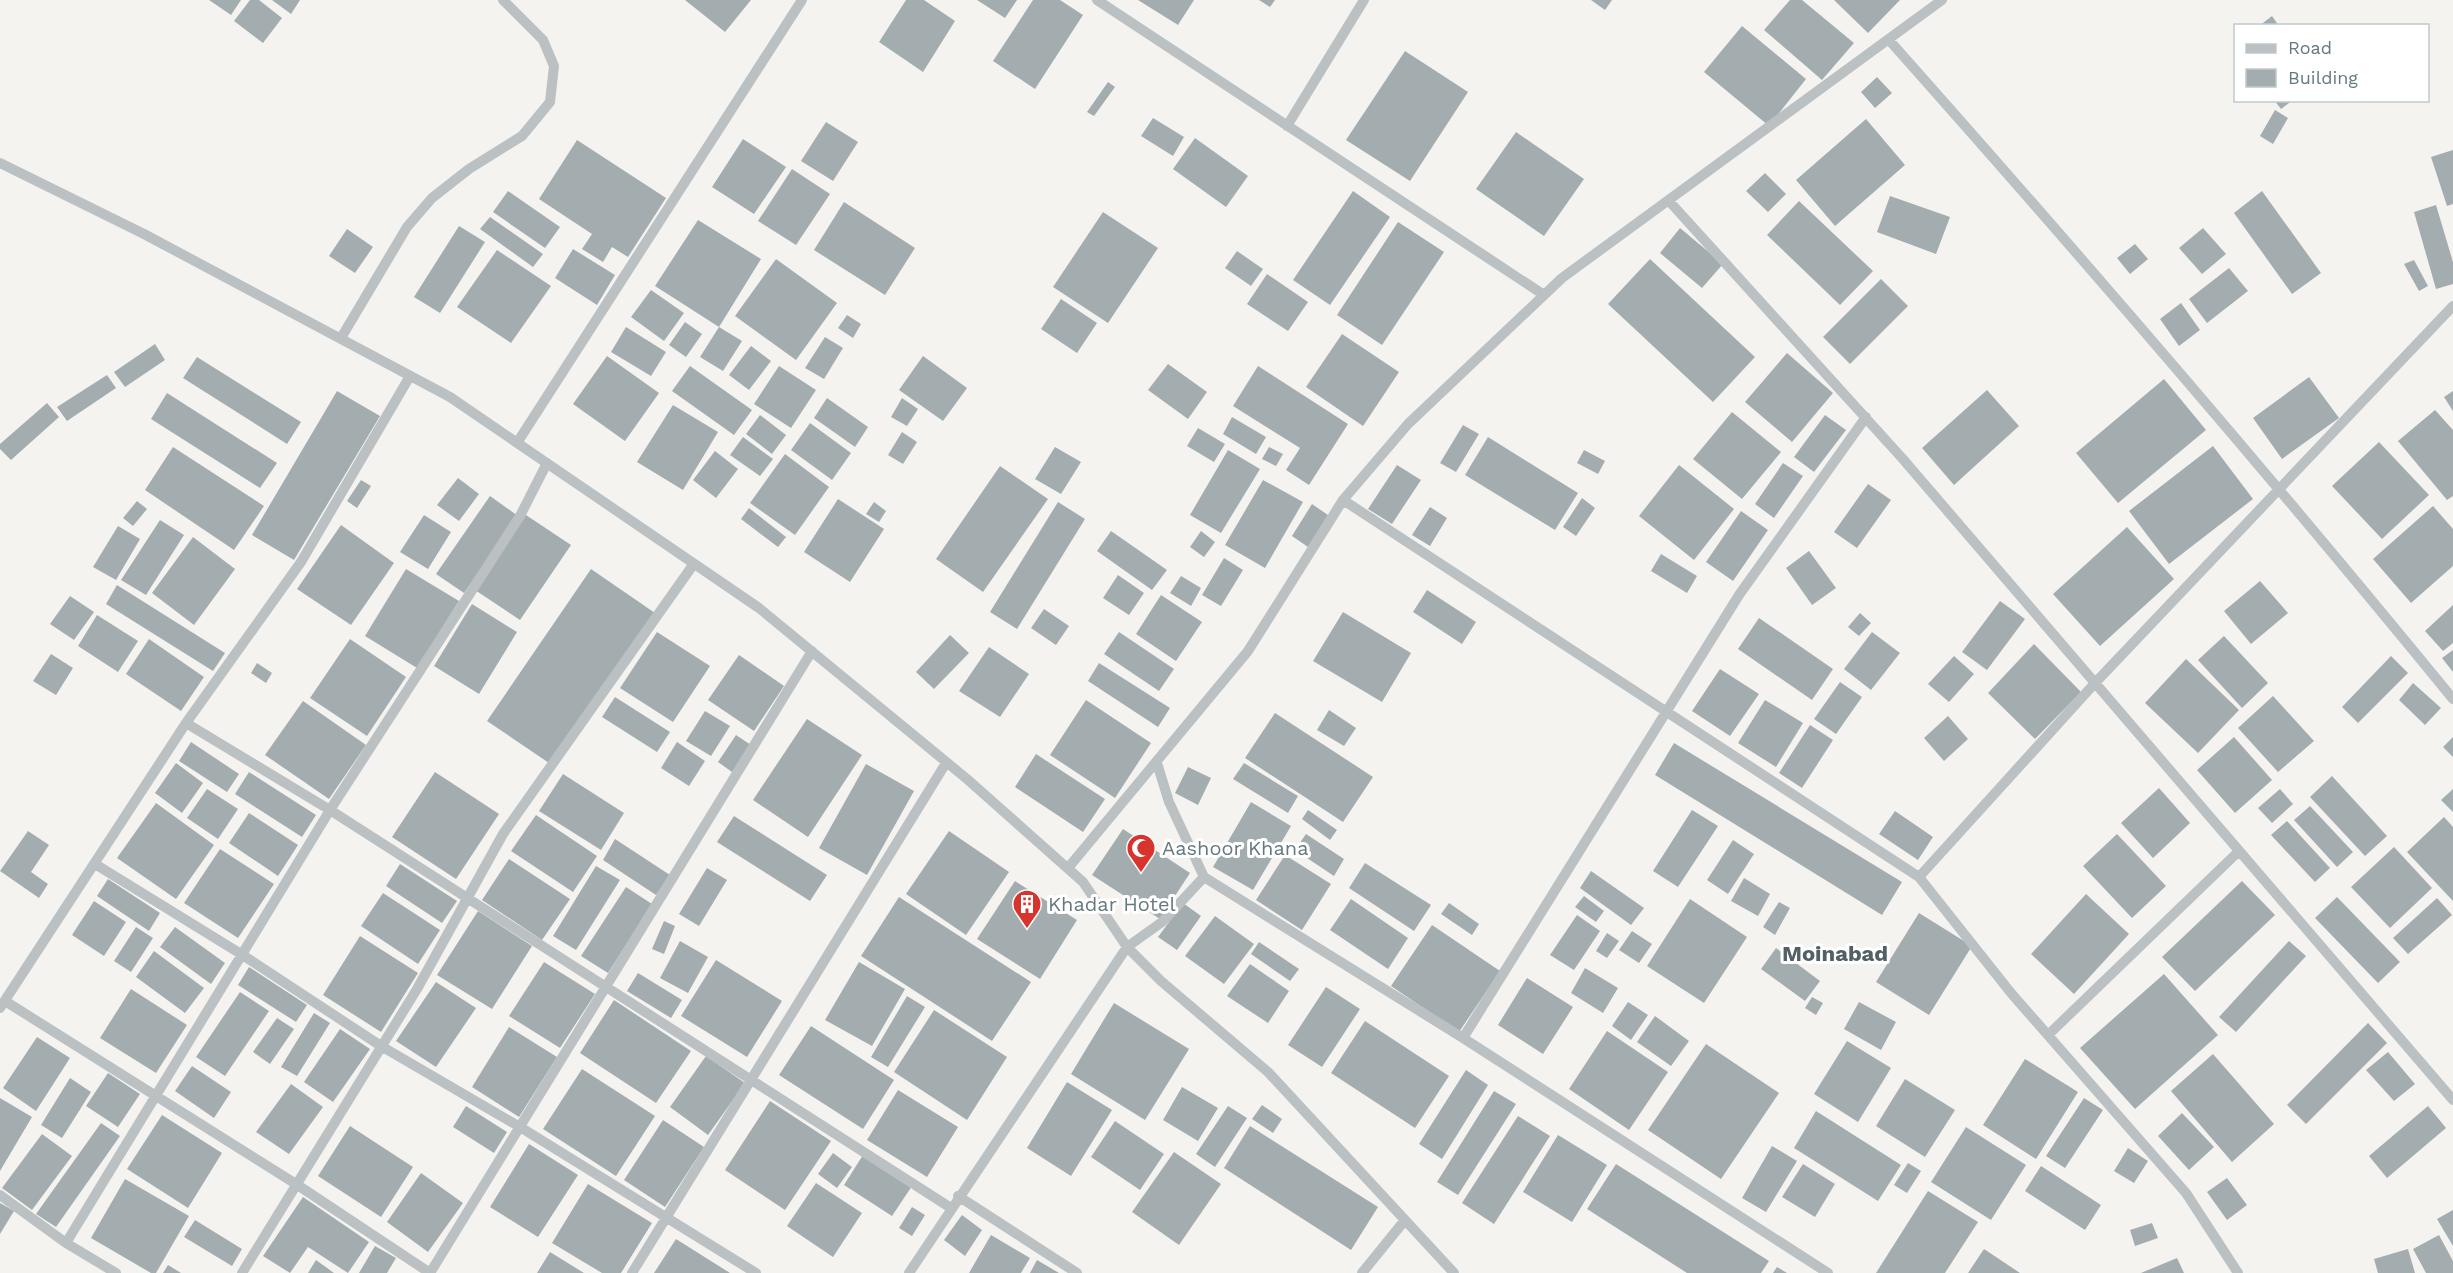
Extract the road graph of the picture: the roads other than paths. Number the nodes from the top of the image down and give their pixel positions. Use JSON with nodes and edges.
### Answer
{"nodes":[{"id":1,"x":503,"y":0,"type":"edge"},
{"id":2,"x":802,"y":0,"type":"edge"},
{"id":3,"x":1097,"y":0,"type":"edge"},
{"id":4,"x":1364,"y":0,"type":"edge"},
{"id":5,"x":1942,"y":0,"type":"edge"},
{"id":6,"x":1889,"y":40,"type":"junction"},
{"id":7,"x":1287,"y":126,"type":"junction"},
{"id":8,"x":0,"y":163,"type":"edge"},
{"id":9,"x":1669,"y":201,"type":"junction"},
{"id":10,"x":1544,"y":295,"type":"junction"},
{"id":11,"x":2453,"y":306,"type":"edge"},
{"id":12,"x":341,"y":338,"type":"junction"},
{"id":13,"x":410,"y":376,"type":"junction"},
{"id":14,"x":1866,"y":417,"type":"junction"},
{"id":15,"x":517,"y":442,"type":"junction"},
{"id":16,"x":547,"y":463,"type":"junction"},
{"id":17,"x":2281,"y":490,"type":"junction"},
{"id":18,"x":1343,"y":500,"type":"junction"},
{"id":19,"x":693,"y":565,"type":"junction"},
{"id":20,"x":812,"y":651,"type":"junction"},
{"id":21,"x":2095,"y":683,"type":"junction"},
{"id":22,"x":2453,"y":699,"type":"edge"},
{"id":23,"x":1665,"y":710,"type":"junction"},
{"id":24,"x":186,"y":723,"type":"junction"},
{"id":25,"x":946,"y":763,"type":"junction"},
{"id":26,"x":1157,"y":763,"type":"junction"},
{"id":27,"x":330,"y":810,"type":"junction"},
{"id":28,"x":2238,"y":852,"type":"junction"},
{"id":29,"x":95,"y":864,"type":"junction"},
{"id":30,"x":1068,"y":868,"type":"junction"},
{"id":31,"x":1204,"y":877,"type":"junction"},
{"id":32,"x":1919,"y":877,"type":"junction"},
{"id":33,"x":467,"y":899,"type":"junction"},
{"id":34,"x":1127,"y":946,"type":"junction"},
{"id":35,"x":241,"y":954,"type":"junction"},
{"id":36,"x":605,"y":988,"type":"junction"},
{"id":37,"x":2,"y":1005,"type":"edge"},
{"id":38,"x":2048,"y":1035,"type":"junction"},
{"id":39,"x":1463,"y":1038,"type":"junction"},
{"id":40,"x":381,"y":1046,"type":"junction"},
{"id":41,"x":752,"y":1078,"type":"junction"},
{"id":42,"x":154,"y":1095,"type":"junction"},
{"id":43,"x":2453,"y":1100,"type":"edge"},
{"id":44,"x":520,"y":1127,"type":"junction"},
{"id":45,"x":296,"y":1184,"type":"junction"},
{"id":46,"x":0,"y":1195,"type":"edge"},
{"id":47,"x":958,"y":1196,"type":"junction"},
{"id":48,"x":951,"y":1208,"type":"junction"},
{"id":49,"x":667,"y":1216,"type":"junction"},
{"id":50,"x":1405,"y":1220,"type":"junction"},
{"id":51,"x":66,"y":1242,"type":"junction"},
{"id":52,"x":116,"y":1273,"type":"edge"},
{"id":53,"x":242,"y":1273,"type":"edge"},
{"id":54,"x":430,"y":1273,"type":"edge"},
{"id":55,"x":632,"y":1273,"type":"edge"},
{"id":56,"x":756,"y":1273,"type":"edge"},
{"id":57,"x":909,"y":1273,"type":"edge"},
{"id":58,"x":1077,"y":1273,"type":"edge"},
{"id":59,"x":1362,"y":1273,"type":"edge"},
{"id":60,"x":1454,"y":1273,"type":"edge"},
{"id":61,"x":1828,"y":1273,"type":"edge"},
{"id":62,"x":2238,"y":1273,"type":"edge"}],
"edges":[{"from":1,"to":12,"type":"street"},
{"from":2,"to":15,"type":"street"},
{"from":3,"to":7,"type":"street"},
{"from":4,"to":7,"type":"street"},
{"from":5,"to":6,"type":"street"},
{"from":6,"to":9,"type":"street"},
{"from":6,"to":17,"type":"street"},
{"from":7,"to":10,"type":"street"},
{"from":8,"to":12,"type":"street"},
{"from":9,"to":10,"type":"street"},
{"from":9,"to":14,"type":"street"},
{"from":10,"to":18,"type":"street"},
{"from":11,"to":17,"type":"street"},
{"from":12,"to":13,"type":"street"},
{"from":13,"to":15,"type":"street"},
{"from":13,"to":24,"type":"street"},
{"from":14,"to":21,"type":"street"},
{"from":14,"to":23,"type":"street"},
{"from":15,"to":16,"type":"street"},
{"from":16,"to":19,"type":"street"},
{"from":16,"to":27,"type":"street"},
{"from":17,"to":21,"type":"street"},
{"from":17,"to":22,"type":"street"},
{"from":18,"to":23,"type":"street"},
{"from":18,"to":26,"type":"street"},
{"from":19,"to":20,"type":"street"},
{"from":19,"to":33,"type":"street"},
{"from":20,"to":25,"type":"street"},
{"from":20,"to":36,"type":"street"},
{"from":21,"to":28,"type":"street"},
{"from":21,"to":32,"type":"street"},
{"from":23,"to":32,"type":"street"},
{"from":23,"to":39,"type":"street"},
{"from":24,"to":27,"type":"street"},
{"from":24,"to":29,"type":"street"},
{"from":25,"to":30,"type":"street"},
{"from":25,"to":41,"type":"street"},
{"from":26,"to":30,"type":"street"},
{"from":26,"to":31,"type":"street"},
{"from":27,"to":33,"type":"street"},
{"from":27,"to":35,"type":"street"},
{"from":28,"to":38,"type":"street"},
{"from":28,"to":43,"type":"street"},
{"from":29,"to":35,"type":"street"},
{"from":29,"to":37,"type":"street"},
{"from":30,"to":34,"type":"street"},
{"from":31,"to":34,"type":"street"},
{"from":31,"to":39,"type":"street"},
{"from":32,"to":38,"type":"street"},
{"from":33,"to":36,"type":"street"},
{"from":33,"to":40,"type":"street"},
{"from":34,"to":47,"type":"street"},
{"from":34,"to":50,"type":"street"},
{"from":35,"to":40,"type":"street"},
{"from":35,"to":42,"type":"street"},
{"from":36,"to":41,"type":"street"},
{"from":36,"to":44,"type":"street"},
{"from":37,"to":42,"type":"street"},
{"from":38,"to":62,"type":"street"},
{"from":39,"to":61,"type":"street"},
{"from":40,"to":44,"type":"street"},
{"from":40,"to":45,"type":"street"},
{"from":41,"to":48,"type":"street"},
{"from":41,"to":49,"type":"street"},
{"from":42,"to":45,"type":"street"},
{"from":42,"to":51,"type":"street"},
{"from":44,"to":49,"type":"street"},
{"from":44,"to":54,"type":"street"},
{"from":45,"to":53,"type":"street"},
{"from":45,"to":54,"type":"street"},
{"from":46,"to":51,"type":"street"},
{"from":47,"to":48,"type":"street"},
{"from":47,"to":58,"type":"street"},
{"from":48,"to":57,"type":"street"},
{"from":49,"to":55,"type":"street"},
{"from":49,"to":56,"type":"street"},
{"from":50,"to":59,"type":"street"},
{"from":50,"to":60,"type":"street"},
{"from":51,"to":52,"type":"street"}]}
